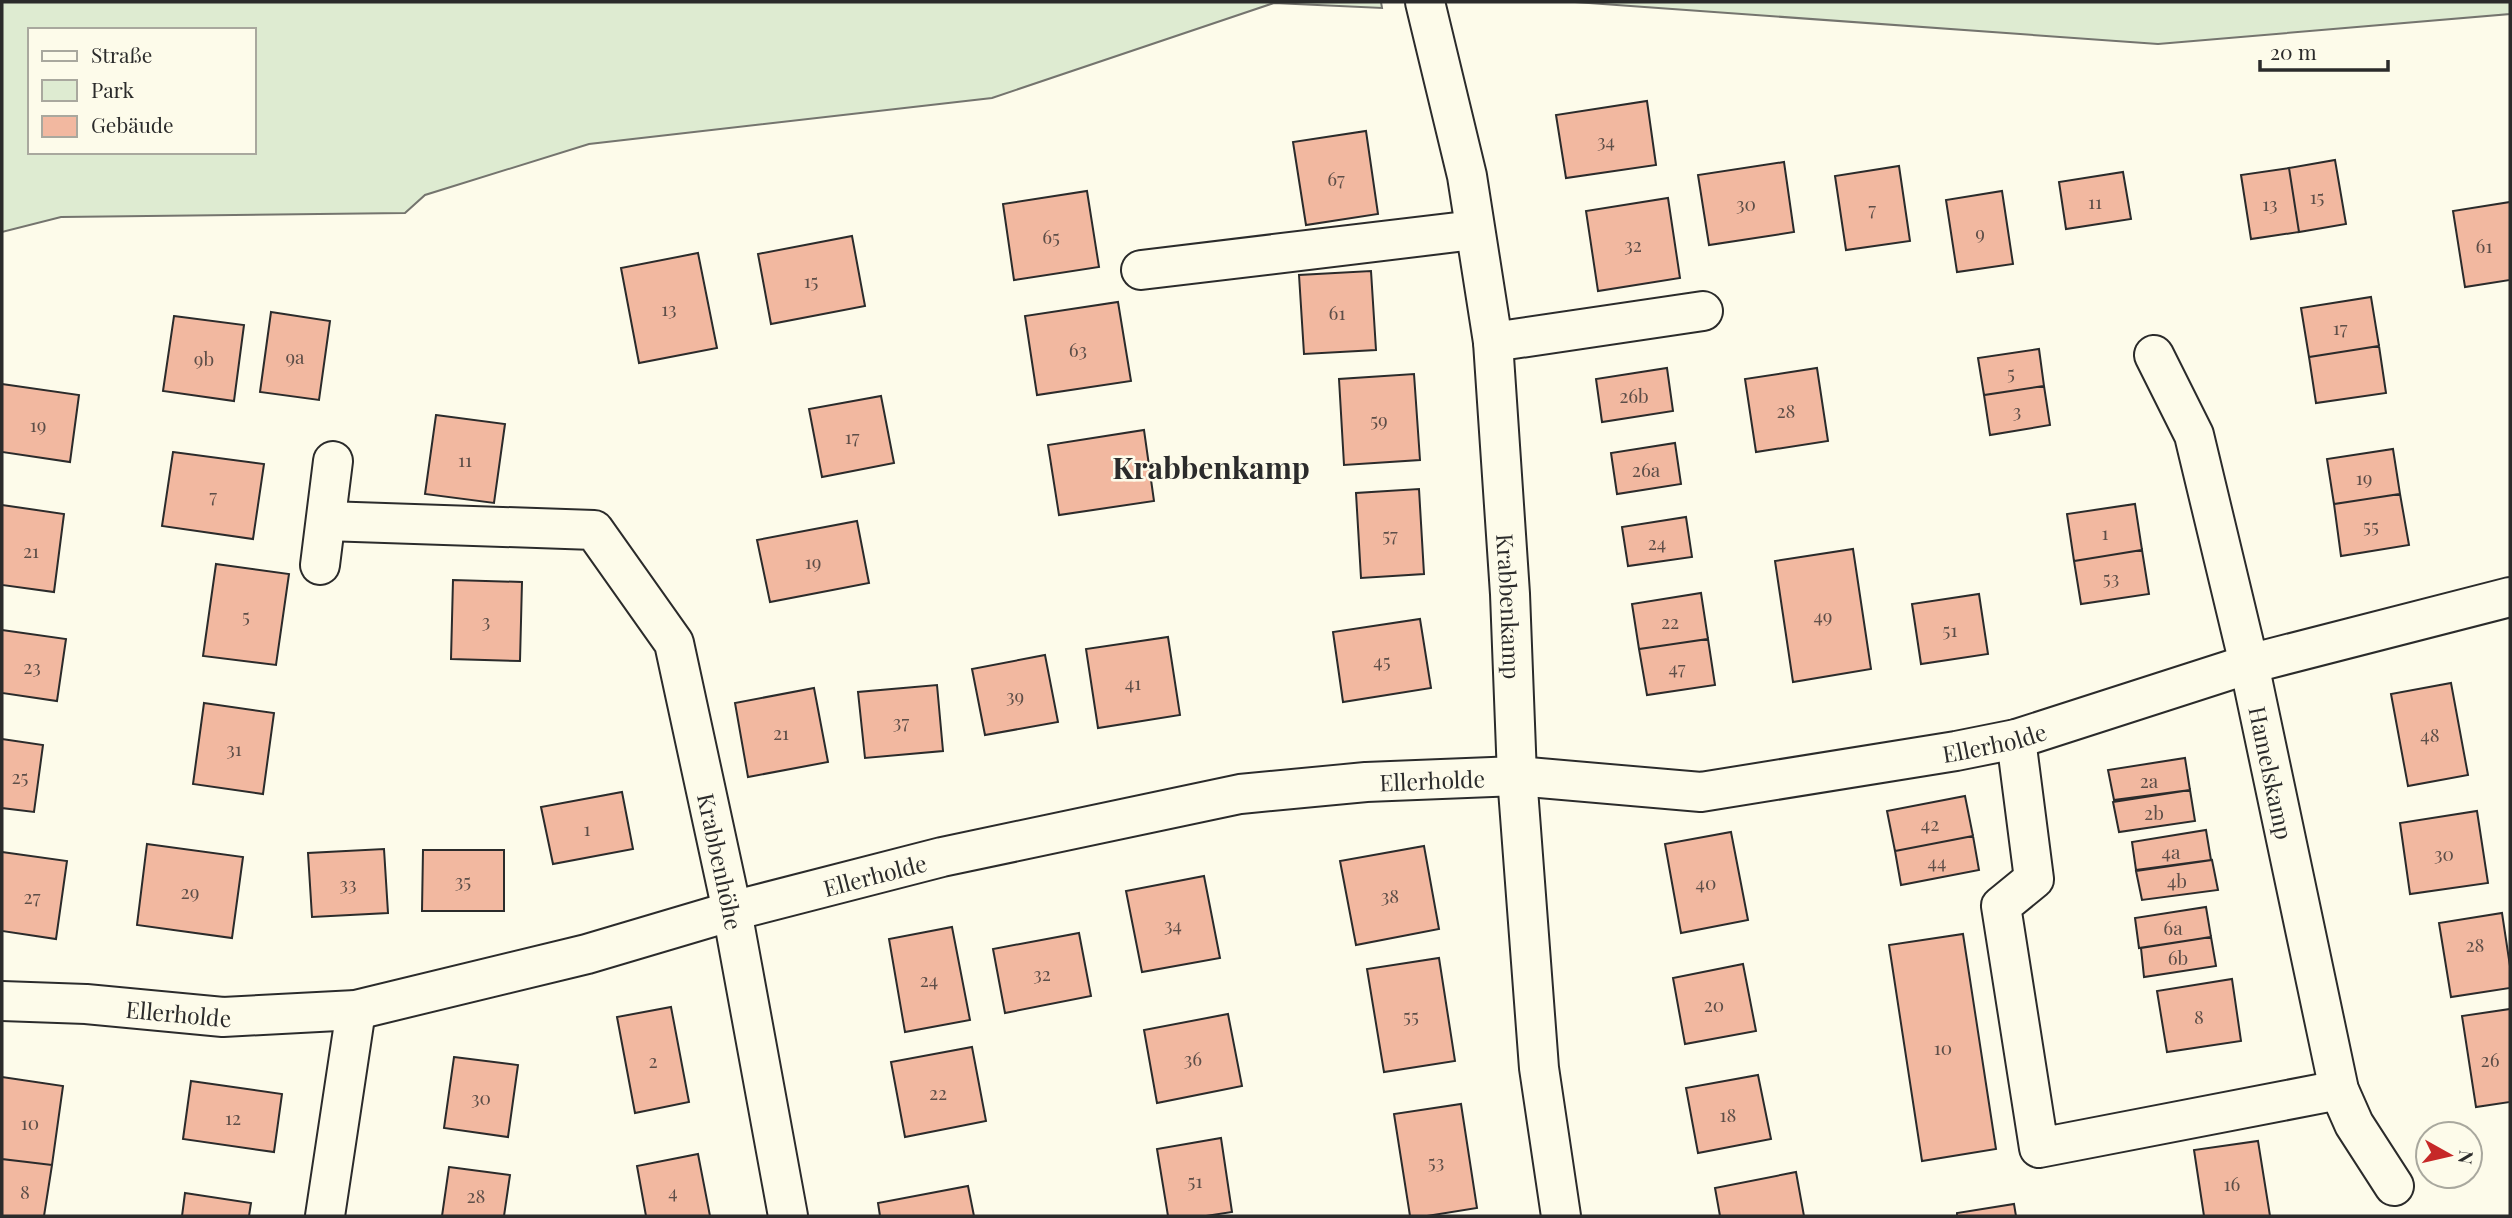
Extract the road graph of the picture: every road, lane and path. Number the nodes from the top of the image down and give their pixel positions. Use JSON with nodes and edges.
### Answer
{"nodes":[{"id":1,"x":1425,"y":2,"type":"edge"},
{"id":2,"x":1474,"y":230,"type":"junction"},
{"id":3,"x":1141,"y":270,"type":"dead end"},
{"id":4,"x":1703,"y":311,"type":"dead end"},
{"id":5,"x":1493,"y":342,"type":"junction"},
{"id":6,"x":2154,"y":355,"type":"dead end"},
{"id":7,"x":333,"y":461,"type":"dead end"},
{"id":8,"x":326,"y":521,"type":"junction"},
{"id":9,"x":320,"y":565,"type":"dead end"},
{"id":10,"x":2510,"y":597,"type":"edge"},
{"id":11,"x":2249,"y":664,"type":"junction"},
{"id":12,"x":2015,"y":739,"type":"junction"},
{"id":13,"x":1517,"y":776,"type":"junction"},
{"id":14,"x":732,"y":911,"type":"junction"},
{"id":15,"x":2,"y":1001,"type":"edge"},
{"id":16,"x":356,"y":1010,"type":"junction"},
{"id":17,"x":2339,"y":1090,"type":"junction"},
{"id":18,"x":2394,"y":1186,"type":"dead end"},
{"id":19,"x":326,"y":1216,"type":"edge"},
{"id":20,"x":788,"y":1216,"type":"edge"},
{"id":21,"x":1560,"y":1216,"type":"edge"}],
"edges":[{"from":1,"to":2,"type":"street","name":"Krabbenkamp"},
{"from":2,"to":3,"type":"street"},
{"from":2,"to":5,"type":"street","name":"Krabbenkamp"},
{"from":4,"to":5,"type":"street"},
{"from":5,"to":13,"type":"street","name":"Krabbenkamp"},
{"from":6,"to":11,"type":"street","name":"Hamelskamp"},
{"from":7,"to":8,"type":"street"},
{"from":8,"to":9,"type":"street"},
{"from":8,"to":14,"type":"street","name":"Krabbenhöhe"},
{"from":10,"to":11,"type":"street","name":"Ellerholde"},
{"from":11,"to":12,"type":"street","name":"Ellerholde"},
{"from":11,"to":17,"type":"street","name":"Hamelskamp"},
{"from":12,"to":13,"type":"street","name":"Ellerholde"},
{"from":12,"to":17,"type":"street"},
{"from":13,"to":14,"type":"street","name":"Ellerholde"},
{"from":13,"to":21,"type":"street","name":"Krabbenkamp"},
{"from":14,"to":16,"type":"street","name":"Ellerholde"},
{"from":14,"to":20,"type":"street","name":"Krabbenhöhe"},
{"from":15,"to":16,"type":"street","name":"Ellerholde"},
{"from":16,"to":19,"type":"street"},
{"from":17,"to":18,"type":"street","name":"Hamelskamp"}]}
